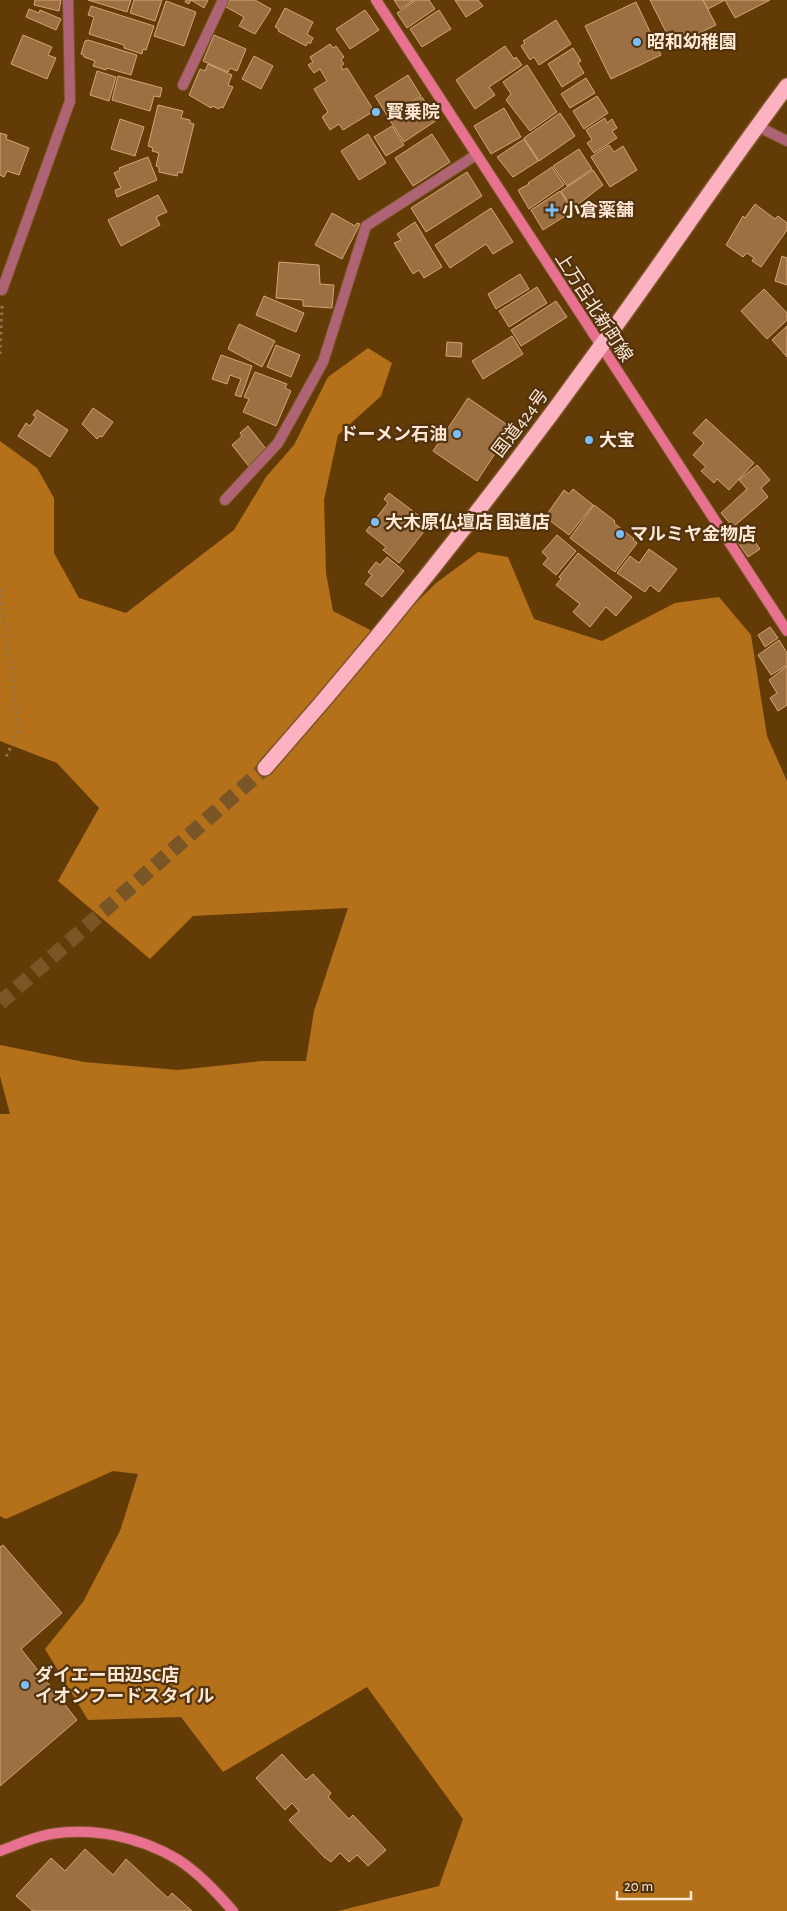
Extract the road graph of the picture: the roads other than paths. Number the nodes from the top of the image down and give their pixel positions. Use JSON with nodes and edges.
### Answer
{"nodes":[{"id":1,"x":68,"y":0,"type":"edge"},
{"id":2,"x":223,"y":0,"type":"edge"},
{"id":3,"x":376,"y":0,"type":"edge"},
{"id":4,"x":183,"y":85,"type":"dead end"},
{"id":5,"x":787,"y":86,"type":"edge"},
{"id":6,"x":757,"y":126,"type":"junction"},
{"id":7,"x":787,"y":141,"type":"edge"},
{"id":8,"x":476,"y":155,"type":"junction"},
{"id":9,"x":2,"y":290,"type":"road end"},
{"id":10,"x":601,"y":347,"type":"junction"},
{"id":11,"x":224,"y":500,"type":"dead end"},
{"id":12,"x":787,"y":631,"type":"edge"},
{"id":13,"x":265,"y":768,"type":"tunnel mouth"},
{"id":14,"x":0,"y":1851,"type":"edge"},
{"id":15,"x":233,"y":1911,"type":"edge"}],
"edges":[{"from":1,"to":9,"type":"street"},
{"from":2,"to":4,"type":"street"},
{"from":3,"to":8,"type":"main road","name":"上万呂北新町線"},
{"from":5,"to":6,"type":"highway","name":"国道424号"},
{"from":6,"to":7,"type":"street"},
{"from":6,"to":10,"type":"highway","name":"国道424号"},
{"from":8,"to":10,"type":"main road","name":"上万呂北新町線"},
{"from":8,"to":11,"type":"street"},
{"from":10,"to":12,"type":"main road","name":"上万呂北新町線"},
{"from":10,"to":13,"type":"highway","name":"国道424号"},
{"from":14,"to":15,"type":"main road"}]}
